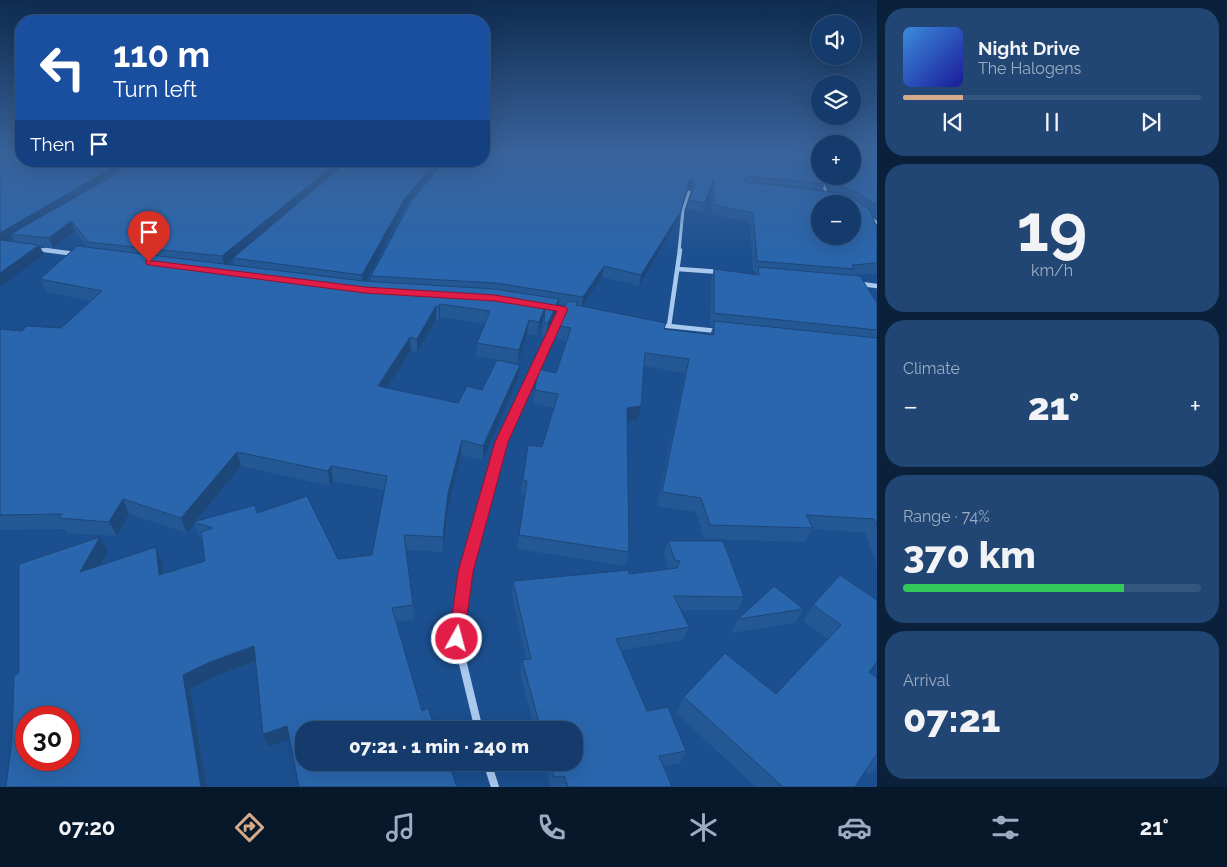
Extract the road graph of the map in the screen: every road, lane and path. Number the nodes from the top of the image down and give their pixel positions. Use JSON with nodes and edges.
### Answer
{"nodes":[{"id":1,"x":689,"y":192,"type":"edge"},
{"id":2,"x":866,"y":213,"type":"edge"},
{"id":3,"x":877,"y":223,"type":"edge"},
{"id":4,"x":27,"y":248,"type":"edge"},
{"id":5,"x":82,"y":254,"type":"edge"},
{"id":6,"x":678,"y":269,"type":"junction"},
{"id":7,"x":728,"y":273,"type":"edge"},
{"id":8,"x":857,"y":284,"type":"edge"},
{"id":9,"x":877,"y":286,"type":"edge"},
{"id":10,"x":553,"y":308,"type":"edge"},
{"id":11,"x":563,"y":309,"type":"junction"},
{"id":12,"x":573,"y":311,"type":"edge"},
{"id":13,"x":650,"y":323,"type":"edge"},
{"id":14,"x":669,"y":326,"type":"junction"},
{"id":15,"x":719,"y":332,"type":"edge"},
{"id":16,"x":477,"y":721,"type":"edge"},
{"id":17,"x":490,"y":771,"type":"edge"},
{"id":18,"x":495,"y":787,"type":"edge"}],
"edges":[{"from":1,"to":6,"type":"street"},
{"from":2,"to":3,"type":"street"},
{"from":4,"to":5,"type":"street"},
{"from":6,"to":7,"type":"street"},
{"from":6,"to":14,"type":"street"},
{"from":8,"to":9,"type":"street"},
{"from":10,"to":11,"type":"street"},
{"from":11,"to":12,"type":"street"},
{"from":11,"to":16,"type":"street"},
{"from":13,"to":14,"type":"street"},
{"from":14,"to":15,"type":"street"},
{"from":17,"to":18,"type":"street"}]}
